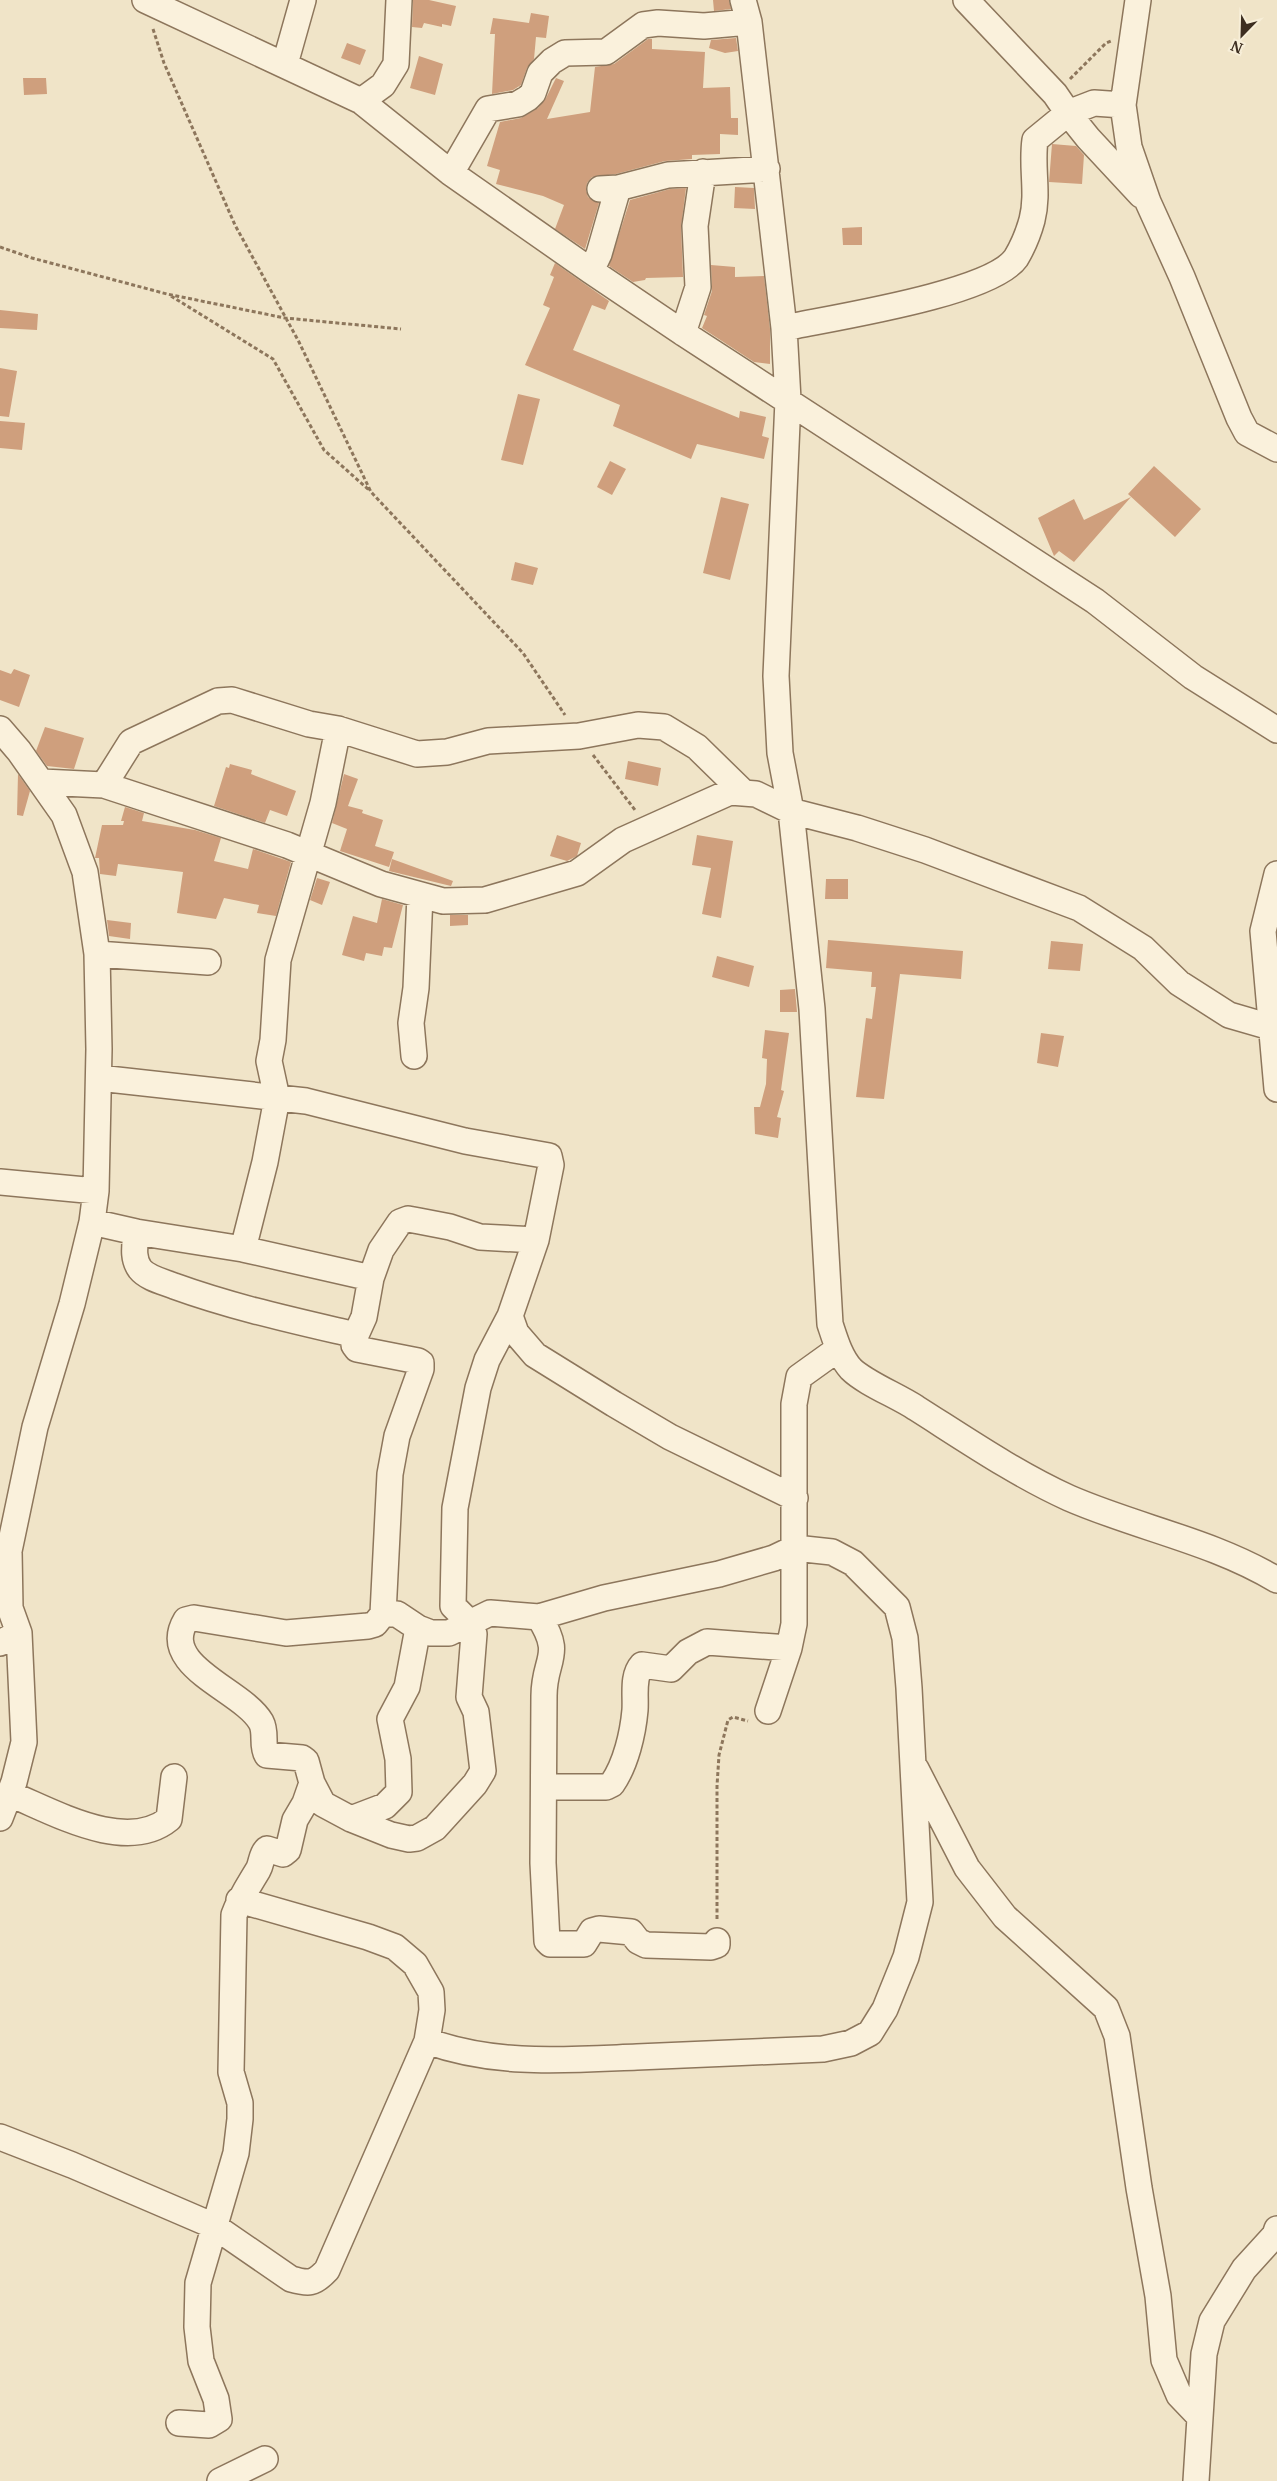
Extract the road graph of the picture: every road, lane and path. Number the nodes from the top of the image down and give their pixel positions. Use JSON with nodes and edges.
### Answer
{"nodes":[{"id":1,"x":145,"y":0,"type":"edge"},
{"id":2,"x":303,"y":0,"type":"edge"},
{"id":3,"x":399,"y":0,"type":"edge"},
{"id":4,"x":966,"y":0,"type":"edge"},
{"id":5,"x":1138,"y":0,"type":"edge"},
{"id":6,"x":746,"y":11,"type":"edge"},
{"id":7,"x":152,"y":27,"type":"dead end"},
{"id":8,"x":1134,"y":34,"type":"junction"},
{"id":9,"x":285,"y":64,"type":"junction"},
{"id":10,"x":361,"y":101,"type":"junction"},
{"id":11,"x":1062,"y":103,"type":"junction"},
{"id":12,"x":1122,"y":105,"type":"junction"},
{"id":13,"x":767,"y":169,"type":"junction"},
{"id":14,"x":703,"y":172,"type":"junction"},
{"id":15,"x":451,"y":173,"type":"junction"},
{"id":16,"x":1148,"y":202,"type":"junction"},
{"id":17,"x":0,"y":247,"type":"edge"},
{"id":18,"x":591,"y":271,"type":"junction"},
{"id":19,"x":167,"y":294,"type":"junction"},
{"id":20,"x":285,"y":318,"type":"junction"},
{"id":21,"x":784,"y":328,"type":"junction"},
{"id":22,"x":401,"y":329,"type":"dead end"},
{"id":23,"x":683,"y":333,"type":"junction"},
{"id":24,"x":788,"y":400,"type":"junction"},
{"id":25,"x":1277,"y":449,"type":"edge"},
{"id":26,"x":371,"y":492,"type":"junction"},
{"id":27,"x":0,"y":729,"type":"edge"},
{"id":28,"x":338,"y":729,"type":"junction"},
{"id":29,"x":1277,"y":730,"type":"edge"},
{"id":30,"x":579,"y":736,"type":"junction"},
{"id":31,"x":42,"y":782,"type":"junction"},
{"id":32,"x":104,"y":785,"type":"junction"},
{"id":33,"x":742,"y":791,"type":"junction"},
{"id":34,"x":791,"y":811,"type":"junction"},
{"id":35,"x":648,"y":828,"type":"junction"},
{"id":36,"x":308,"y":853,"type":"junction"},
{"id":37,"x":1277,"y":874,"type":"edge"},
{"id":38,"x":420,"y":895,"type":"junction"},
{"id":39,"x":97,"y":954,"type":"junction"},
{"id":40,"x":208,"y":962,"type":"dead end"},
{"id":41,"x":1274,"y":1028,"type":"edge"},
{"id":42,"x":414,"y":1056,"type":"dead end"},
{"id":43,"x":98,"y":1078,"type":"junction"},
{"id":44,"x":1277,"y":1089,"type":"edge"},
{"id":45,"x":277,"y":1098,"type":"junction"},
{"id":46,"x":0,"y":1182,"type":"edge"},
{"id":47,"x":96,"y":1191,"type":"junction"},
{"id":48,"x":92,"y":1222,"type":"junction"},
{"id":49,"x":136,"y":1232,"type":"junction"},
{"id":50,"x":536,"y":1240,"type":"junction"},
{"id":51,"x":243,"y":1249,"type":"junction"},
{"id":52,"x":371,"y":1278,"type":"junction"},
{"id":53,"x":510,"y":1316,"type":"junction"},
{"id":54,"x":355,"y":1337,"type":"junction"},
{"id":55,"x":838,"y":1349,"type":"junction"},
{"id":56,"x":11,"y":1487,"type":"edge"},
{"id":57,"x":795,"y":1498,"type":"junction"},
{"id":58,"x":795,"y":1548,"type":"junction"},
{"id":59,"x":1277,"y":1580,"type":"edge"},
{"id":60,"x":383,"y":1614,"type":"junction"},
{"id":61,"x":539,"y":1617,"type":"junction"},
{"id":62,"x":471,"y":1624,"type":"junction"},
{"id":63,"x":418,"y":1628,"type":"junction"},
{"id":64,"x":10,"y":1638,"type":"edge"},
{"id":65,"x":789,"y":1648,"type":"junction"},
{"id":66,"x":768,"y":1711,"type":"joint"},
{"id":67,"x":914,"y":1764,"type":"junction"},
{"id":68,"x":174,"y":1777,"type":"dead end"},
{"id":69,"x":312,"y":1783,"type":"junction"},
{"id":70,"x":544,"y":1787,"type":"junction"},
{"id":71,"x":10,"y":1794,"type":"junction"},
{"id":72,"x":0,"y":1818,"type":"edge"},
{"id":73,"x":351,"y":1819,"type":"junction"},
{"id":74,"x":239,"y":1900,"type":"junction"},
{"id":75,"x":718,"y":1941,"type":"joint"},
{"id":76,"x":427,"y":2041,"type":"junction"},
{"id":77,"x":0,"y":2137,"type":"edge"},
{"id":78,"x":214,"y":2226,"type":"junction"},
{"id":79,"x":1277,"y":2229,"type":"edge"},
{"id":80,"x":1200,"y":2417,"type":"junction"},
{"id":81,"x":178,"y":2423,"type":"dead end"},
{"id":82,"x":265,"y":2459,"type":"dead end"},
{"id":83,"x":220,"y":2481,"type":"edge"},
{"id":84,"x":1196,"y":2481,"type":"edge"}],
"edges":[{"from":1,"to":9,"type":"street"},
{"from":2,"to":9,"type":"street"},
{"from":3,"to":10,"type":"street"},
{"from":4,"to":11,"type":"street"},
{"from":5,"to":8,"type":"street"},
{"from":6,"to":13,"type":"street"},
{"from":6,"to":15,"type":"street"},
{"from":7,"to":20,"type":"path"},
{"from":8,"to":11,"type":"path"},
{"from":8,"to":12,"type":"street"},
{"from":9,"to":10,"type":"street"},
{"from":10,"to":15,"type":"street"},
{"from":11,"to":12,"type":"street"},
{"from":11,"to":16,"type":"street"},
{"from":11,"to":21,"type":"street"},
{"from":12,"to":16,"type":"street"},
{"from":13,"to":14,"type":"street"},
{"from":13,"to":21,"type":"street"},
{"from":14,"to":18,"type":"street"},
{"from":14,"to":23,"type":"street"},
{"from":15,"to":18,"type":"street"},
{"from":16,"to":25,"type":"street"},
{"from":17,"to":19,"type":"path"},
{"from":18,"to":23,"type":"street"},
{"from":19,"to":20,"type":"path"},
{"from":19,"to":26,"type":"path"},
{"from":20,"to":22,"type":"path"},
{"from":20,"to":26,"type":"path"},
{"from":21,"to":24,"type":"street"},
{"from":23,"to":24,"type":"street"},
{"from":24,"to":29,"type":"street"},
{"from":24,"to":34,"type":"street"},
{"from":26,"to":30,"type":"path"},
{"from":27,"to":31,"type":"street"},
{"from":28,"to":30,"type":"street"},
{"from":28,"to":32,"type":"street"},
{"from":28,"to":36,"type":"street"},
{"from":30,"to":33,"type":"street"},
{"from":30,"to":35,"type":"path"},
{"from":31,"to":32,"type":"street"},
{"from":31,"to":39,"type":"street"},
{"from":32,"to":36,"type":"street"},
{"from":33,"to":34,"type":"street"},
{"from":33,"to":35,"type":"street"},
{"from":34,"to":41,"type":"street"},
{"from":34,"to":55,"type":"street"},
{"from":35,"to":38,"type":"street"},
{"from":36,"to":38,"type":"street"},
{"from":36,"to":45,"type":"street"},
{"from":37,"to":41,"type":"street"},
{"from":38,"to":42,"type":"street"},
{"from":39,"to":40,"type":"street"},
{"from":39,"to":43,"type":"street"},
{"from":41,"to":44,"type":"street"},
{"from":43,"to":45,"type":"street"},
{"from":43,"to":47,"type":"street"},
{"from":45,"to":50,"type":"street"},
{"from":45,"to":51,"type":"street"},
{"from":46,"to":47,"type":"street"},
{"from":47,"to":48,"type":"street"},
{"from":48,"to":49,"type":"street"},
{"from":48,"to":56,"type":"street"},
{"from":49,"to":51,"type":"street"},
{"from":49,"to":54,"type":"street"},
{"from":50,"to":52,"type":"street"},
{"from":50,"to":53,"type":"street"},
{"from":51,"to":52,"type":"street"},
{"from":52,"to":54,"type":"street"},
{"from":53,"to":57,"type":"street"},
{"from":53,"to":62,"type":"street"},
{"from":54,"to":60,"type":"street"},
{"from":55,"to":57,"type":"street"},
{"from":55,"to":59,"type":"street"},
{"from":56,"to":64,"type":"street"},
{"from":57,"to":58,"type":"street"},
{"from":58,"to":61,"type":"street"},
{"from":58,"to":65,"type":"street"},
{"from":58,"to":67,"type":"street"},
{"from":60,"to":63,"type":"street"},
{"from":60,"to":69,"type":"street"},
{"from":61,"to":62,"type":"street"},
{"from":61,"to":70,"type":"street"},
{"from":62,"to":63,"type":"street"},
{"from":62,"to":73,"type":"street"},
{"from":63,"to":73,"type":"street"},
{"from":64,"to":71,"type":"street"},
{"from":65,"to":66,"type":"street"},
{"from":65,"to":70,"type":"street"},
{"from":66,"to":75,"type":"path"},
{"from":67,"to":76,"type":"street"},
{"from":67,"to":80,"type":"street"},
{"from":68,"to":71,"type":"street"},
{"from":69,"to":73,"type":"street"},
{"from":69,"to":74,"type":"street"},
{"from":70,"to":75,"type":"street"},
{"from":71,"to":72,"type":"street"},
{"from":74,"to":76,"type":"street"},
{"from":74,"to":78,"type":"street"},
{"from":76,"to":78,"type":"street"},
{"from":77,"to":78,"type":"street"},
{"from":78,"to":81,"type":"street"},
{"from":79,"to":80,"type":"street"},
{"from":80,"to":84,"type":"street"},
{"from":82,"to":83,"type":"street"}]}
